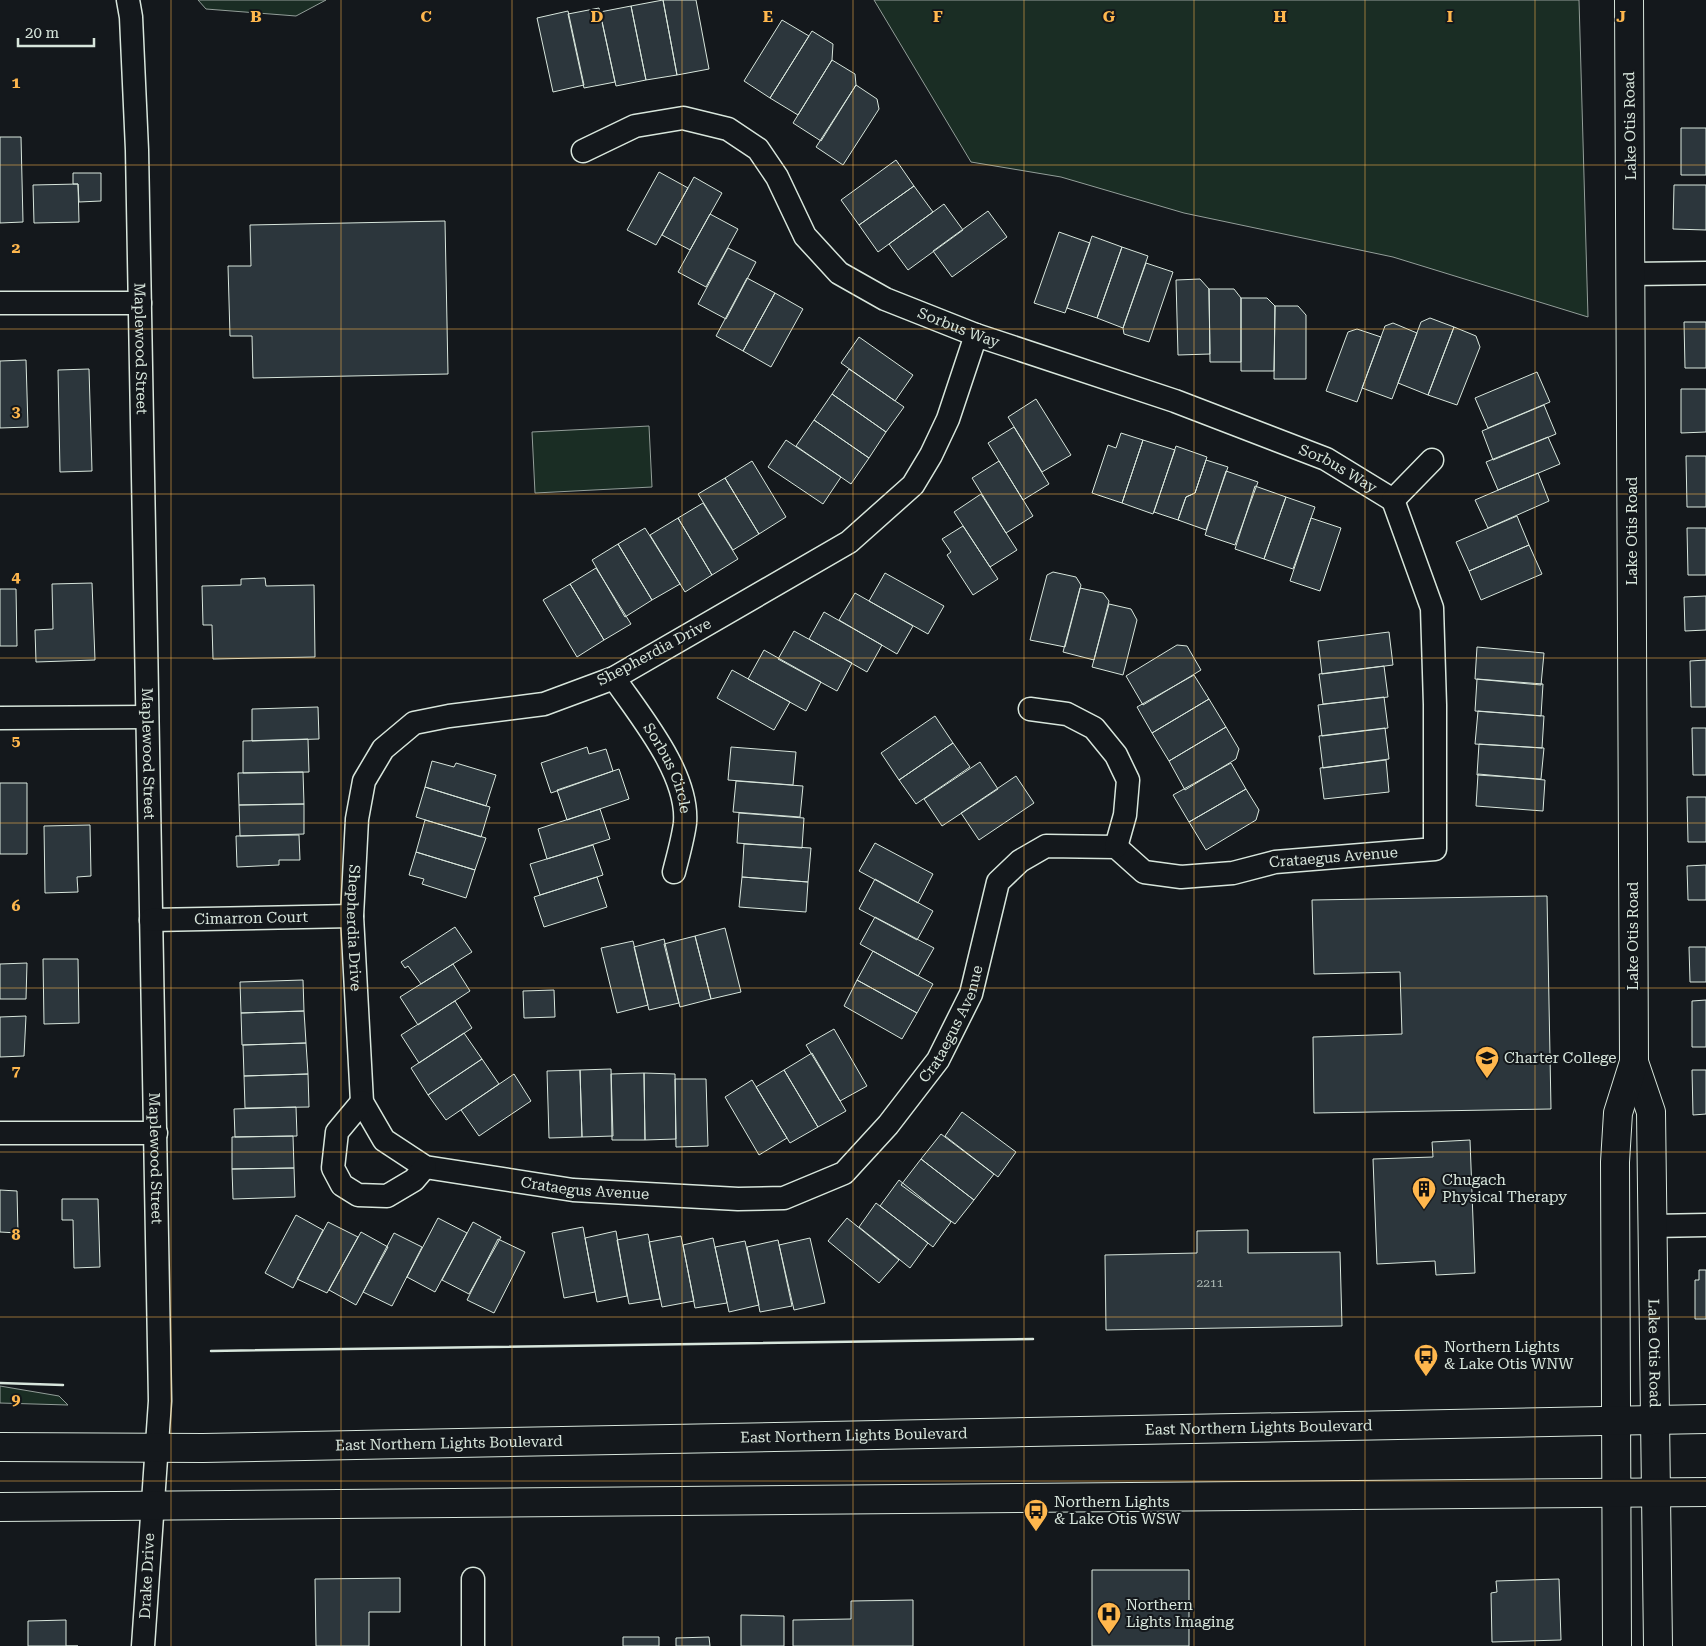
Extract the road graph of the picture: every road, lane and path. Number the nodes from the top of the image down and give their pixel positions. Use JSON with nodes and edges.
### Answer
{"nodes":[{"id":1,"x":128,"y":0,"type":"edge"},
{"id":2,"x":1628,"y":0,"type":"edge"},
{"id":3,"x":583,"y":151,"type":"dead end"},
{"id":4,"x":1706,"y":273,"type":"edge"},
{"id":5,"x":1631,"y":274,"type":"junction"},
{"id":6,"x":0,"y":303,"type":"edge"},
{"id":7,"x":140,"y":303,"type":"junction"},
{"id":8,"x":976,"y":335,"type":"junction"},
{"id":9,"x":1432,"y":460,"type":"dead end"},
{"id":10,"x":1393,"y":500,"type":"junction"},
{"id":11,"x":614,"y":678,"type":"junction"},
{"id":12,"x":1030,"y":709,"type":"dead end"},
{"id":13,"x":147,"y":717,"type":"junction"},
{"id":14,"x":0,"y":718,"type":"edge"},
{"id":15,"x":1116,"y":846,"type":"junction"},
{"id":16,"x":1435,"y":849,"type":"joint"},
{"id":17,"x":674,"y":872,"type":"dead end"},
{"id":18,"x":352,"y":916,"type":"junction"},
{"id":19,"x":151,"y":920,"type":"junction"},
{"id":20,"x":1634,"y":1062,"type":"junction"},
{"id":21,"x":362,"y":1102,"type":"junction"},
{"id":22,"x":0,"y":1133,"type":"edge"},
{"id":23,"x":156,"y":1133,"type":"junction"},
{"id":24,"x":425,"y":1167,"type":"junction"},
{"id":25,"x":1706,"y":1224,"type":"edge"},
{"id":26,"x":1652,"y":1226,"type":"junction"},
{"id":27,"x":1706,"y":1419,"type":"edge"},
{"id":28,"x":1615,"y":1420,"type":"junction"},
{"id":29,"x":1654,"y":1420,"type":"junction"},
{"id":30,"x":0,"y":1447,"type":"edge"},
{"id":31,"x":156,"y":1447,"type":"junction"},
{"id":32,"x":1706,"y":1492,"type":"edge"},
{"id":33,"x":1615,"y":1493,"type":"junction"},
{"id":34,"x":1655,"y":1493,"type":"junction"},
{"id":35,"x":151,"y":1506,"type":"junction"},
{"id":36,"x":0,"y":1507,"type":"edge"},
{"id":37,"x":473,"y":1579,"type":"dead end"},
{"id":38,"x":143,"y":1646,"type":"edge"},
{"id":39,"x":473,"y":1646,"type":"edge"},
{"id":40,"x":1617,"y":1646,"type":"edge"},
{"id":41,"x":1658,"y":1646,"type":"edge"}],
"edges":[{"from":1,"to":7,"type":"street","name":"Maplewood Street"},
{"from":2,"to":5,"type":"main road","name":"Lake Otis Road"},
{"from":3,"to":8,"type":"street","name":"Sorbus Way"},
{"from":4,"to":5,"type":"street"},
{"from":5,"to":20,"type":"main road","name":"Lake Otis Road"},
{"from":6,"to":7,"type":"street"},
{"from":7,"to":13,"type":"street","name":"Maplewood Street"},
{"from":8,"to":10,"type":"street","name":"Sorbus Way"},
{"from":8,"to":11,"type":"street","name":"Shepherdia Drive"},
{"from":9,"to":10,"type":"street","name":"Sorbus Way"},
{"from":10,"to":16,"type":"street","name":"Sorbus Way"},
{"from":11,"to":17,"type":"street","name":"Sorbus Circle"},
{"from":11,"to":18,"type":"street","name":"Shepherdia Drive"},
{"from":12,"to":15,"type":"street"},
{"from":13,"to":14,"type":"street"},
{"from":13,"to":19,"type":"street","name":"Maplewood Street"},
{"from":15,"to":16,"type":"street","name":"Crataegus Avenue"},
{"from":15,"to":24,"type":"street","name":"Crataegus Avenue"},
{"from":18,"to":19,"type":"street","name":"Cimarron Court"},
{"from":18,"to":21,"type":"street","name":"Shepherdia Drive"},
{"from":19,"to":23,"type":"street","name":"Maplewood Street"},
{"from":20,"to":26,"type":"main road","name":"Lake Otis Road"},
{"from":20,"to":28,"type":"main road","name":"Lake Otis Road"},
{"from":21,"to":24,"type":"street"},
{"from":21,"to":24,"type":"street"},
{"from":22,"to":23,"type":"street"},
{"from":23,"to":31,"type":"street","name":"Maplewood Street"},
{"from":25,"to":26,"type":"street"},
{"from":26,"to":29,"type":"main road","name":"Lake Otis Road"},
{"from":27,"to":29,"type":"main road","name":"East Northern Lights Boulevard"},
{"from":28,"to":29,"type":"main road","name":"East Northern Lights Boulevard"},
{"from":28,"to":31,"type":"main road","name":"East Northern Lights Boulevard"},
{"from":28,"to":33,"type":"main road","name":"Lake Otis Road"},
{"from":29,"to":34,"type":"main road","name":"Lake Otis Road"},
{"from":30,"to":31,"type":"main road","name":"East Northern Lights Boulevard"},
{"from":31,"to":35,"type":"street","name":"Maplewood Street"},
{"from":32,"to":34,"type":"main road"},
{"from":33,"to":34,"type":"main road"},
{"from":33,"to":35,"type":"main road"},
{"from":33,"to":40,"type":"main road","name":"Lake Otis Road"},
{"from":34,"to":41,"type":"main road","name":"Lake Otis Road"},
{"from":35,"to":36,"type":"main road"},
{"from":35,"to":38,"type":"street","name":"Drake Drive"},
{"from":37,"to":39,"type":"street"}]}
